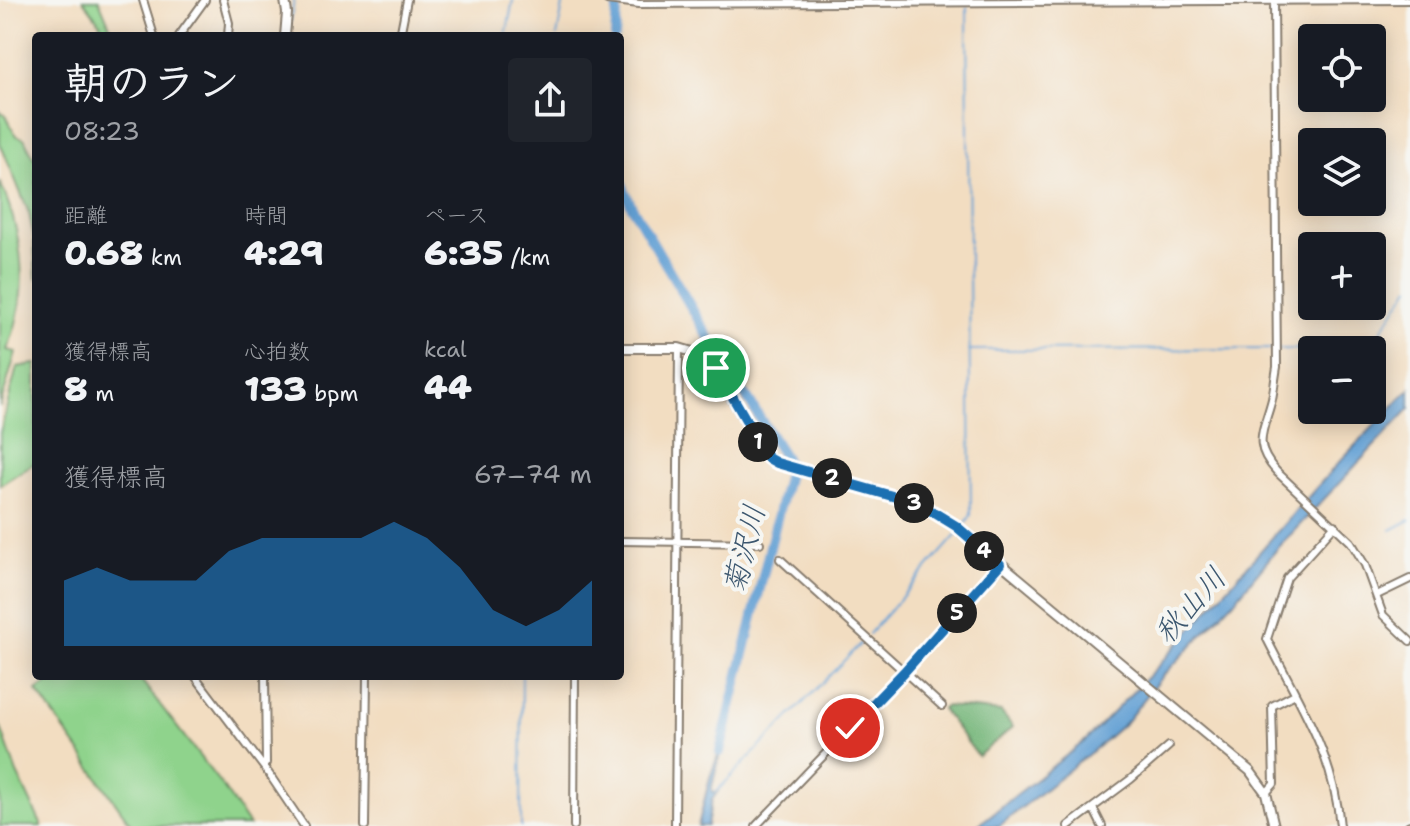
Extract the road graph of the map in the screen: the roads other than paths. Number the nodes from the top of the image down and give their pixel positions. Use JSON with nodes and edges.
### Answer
{"nodes":[{"id":1,"x":143,"y":0,"type":"edge"},
{"id":2,"x":205,"y":0,"type":"edge"},
{"id":3,"x":223,"y":0,"type":"edge"},
{"id":4,"x":285,"y":0,"type":"edge"},
{"id":5,"x":407,"y":0,"type":"edge"},
{"id":6,"x":608,"y":0,"type":"edge"},
{"id":7,"x":1274,"y":0,"type":"edge"},
{"id":8,"x":1410,"y":0,"type":"edge"},
{"id":9,"x":153,"y":32,"type":"edge"},
{"id":10,"x":182,"y":32,"type":"edge"},
{"id":11,"x":228,"y":32,"type":"edge"},
{"id":12,"x":285,"y":32,"type":"edge"},
{"id":13,"x":401,"y":32,"type":"edge"},
{"id":14,"x":624,"y":348,"type":"edge"},
{"id":15,"x":679,"y":348,"type":"junction"},
{"id":16,"x":1334,"y":524,"type":"junction"},
{"id":17,"x":624,"y":541,"type":"edge"},
{"id":18,"x":677,"y":542,"type":"junction"},
{"id":19,"x":760,"y":543,"type":"dead end"},
{"id":20,"x":780,"y":559,"type":"dead end"},
{"id":21,"x":1000,"y":564,"type":"junction"},
{"id":22,"x":1410,"y":579,"type":"edge"},
{"id":23,"x":1377,"y":595,"type":"junction"},
{"id":24,"x":1410,"y":641,"type":"edge"},
{"id":25,"x":904,"y":672,"type":"junction"},
{"id":26,"x":198,"y":680,"type":"edge"},
{"id":27,"x":265,"y":680,"type":"edge"},
{"id":28,"x":367,"y":680,"type":"edge"},
{"id":29,"x":575,"y":680,"type":"edge"},
{"id":30,"x":1295,"y":694,"type":"junction"},
{"id":31,"x":942,"y":706,"type":"dead end"},
{"id":32,"x":1169,"y":746,"type":"dead end"},
{"id":33,"x":263,"y":766,"type":"junction"},
{"id":34,"x":1266,"y":793,"type":"junction"},
{"id":35,"x":1093,"y":808,"type":"junction"},
{"id":36,"x":304,"y":826,"type":"edge"},
{"id":37,"x":365,"y":826,"type":"edge"},
{"id":38,"x":574,"y":826,"type":"edge"},
{"id":39,"x":675,"y":826,"type":"edge"},
{"id":40,"x":756,"y":826,"type":"edge"},
{"id":41,"x":1068,"y":826,"type":"edge"},
{"id":42,"x":1102,"y":826,"type":"edge"},
{"id":43,"x":1274,"y":826,"type":"edge"},
{"id":44,"x":1340,"y":826,"type":"edge"}],
"edges":[{"from":1,"to":9,"type":"street"},
{"from":2,"to":10,"type":"street"},
{"from":3,"to":11,"type":"street"},
{"from":4,"to":12,"type":"street"},
{"from":5,"to":13,"type":"street"},
{"from":6,"to":7,"type":"street"},
{"from":7,"to":8,"type":"street"},
{"from":7,"to":16,"type":"street"},
{"from":14,"to":15,"type":"street"},
{"from":15,"to":18,"type":"street"},
{"from":15,"to":21,"type":"street"},
{"from":16,"to":23,"type":"street"},
{"from":16,"to":30,"type":"street"},
{"from":17,"to":18,"type":"street"},
{"from":18,"to":19,"type":"street"},
{"from":18,"to":39,"type":"street"},
{"from":20,"to":25,"type":"street"},
{"from":21,"to":25,"type":"street"},
{"from":21,"to":34,"type":"street"},
{"from":22,"to":23,"type":"street"},
{"from":23,"to":24,"type":"street"},
{"from":25,"to":31,"type":"street"},
{"from":25,"to":40,"type":"street"},
{"from":26,"to":33,"type":"street"},
{"from":27,"to":33,"type":"street"},
{"from":28,"to":37,"type":"street"},
{"from":29,"to":38,"type":"street"},
{"from":30,"to":34,"type":"street"},
{"from":30,"to":44,"type":"street"},
{"from":32,"to":35,"type":"street"},
{"from":33,"to":36,"type":"street"},
{"from":34,"to":43,"type":"street"},
{"from":35,"to":41,"type":"street"},
{"from":35,"to":42,"type":"street"}]}
